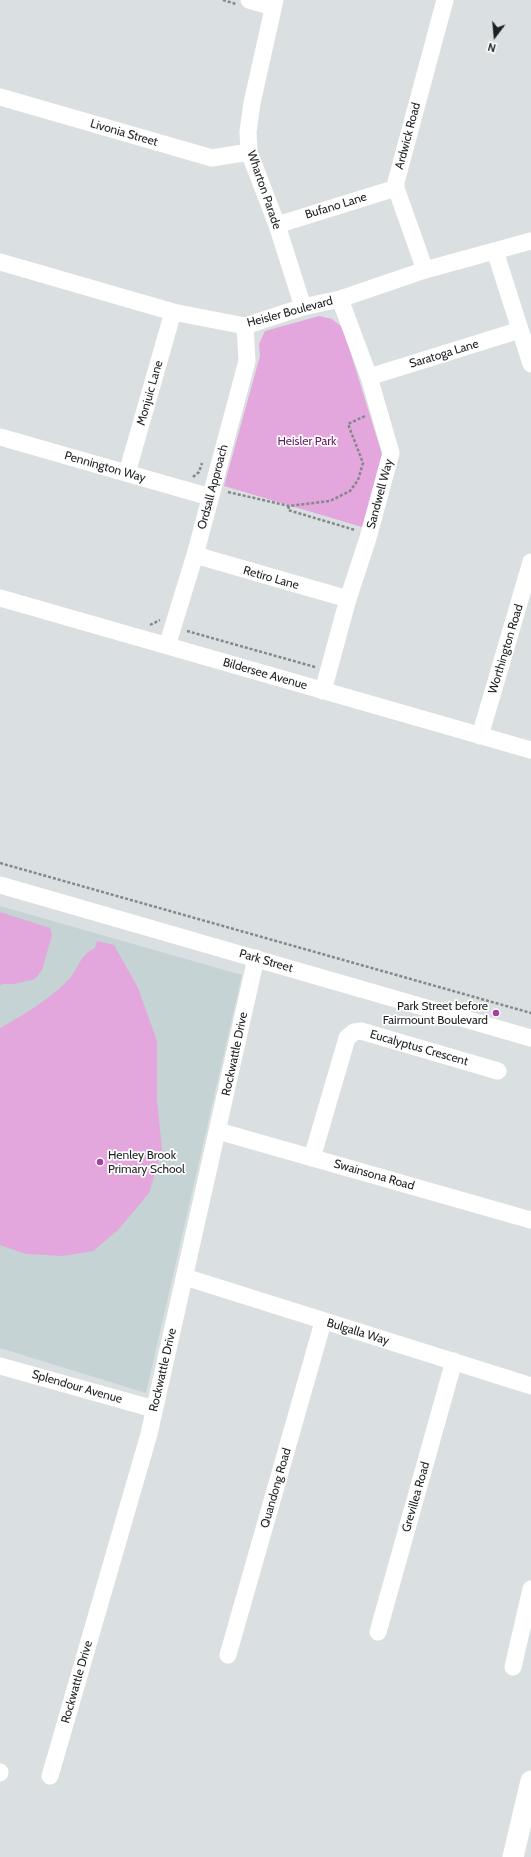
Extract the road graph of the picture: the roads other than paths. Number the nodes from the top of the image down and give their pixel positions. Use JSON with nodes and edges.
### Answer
{"nodes":[{"id":1,"x":445,"y":0,"type":"edge"},
{"id":2,"x":246,"y":3,"type":"edge"},
{"id":3,"x":274,"y":3,"type":"edge"},
{"id":4,"x":0,"y":97,"type":"edge"},
{"id":5,"x":249,"y":152,"type":"junction"},
{"id":6,"x":396,"y":188,"type":"junction"},
{"id":7,"x":276,"y":225,"type":"junction"},
{"id":8,"x":531,"y":240,"type":"edge"},
{"id":9,"x":495,"y":252,"type":"junction"},
{"id":10,"x":0,"y":262,"type":"edge"},
{"id":11,"x":425,"y":270,"type":"junction"},
{"id":12,"x":340,"y":299,"type":"junction"},
{"id":13,"x":303,"y":307,"type":"junction"},
{"id":14,"x":173,"y":312,"type":"junction"},
{"id":15,"x":245,"y":326,"type":"junction"},
{"id":16,"x":520,"y":330,"type":"junction"},
{"id":17,"x":531,"y":364,"type":"edge"},
{"id":18,"x":369,"y":377,"type":"junction"},
{"id":19,"x":0,"y":437,"type":"edge"},
{"id":20,"x":127,"y":473,"type":"junction"},
{"id":21,"x":217,"y":494,"type":"junction"},
{"id":22,"x":195,"y":555,"type":"junction"},
{"id":23,"x":531,"y":562,"type":"edge"},
{"id":24,"x":528,"y":585,"type":"edge"},
{"id":25,"x":0,"y":598,"type":"edge"},
{"id":26,"x":348,"y":599,"type":"junction"},
{"id":27,"x":167,"y":646,"type":"junction"},
{"id":28,"x":323,"y":691,"type":"junction"},
{"id":29,"x":480,"y":736,"type":"junction"},
{"id":30,"x":531,"y":750,"type":"edge"},
{"id":31,"x":0,"y":885,"type":"edge"},
{"id":32,"x":256,"y":958,"type":"junction"},
{"id":33,"x":531,"y":1038,"type":"edge"},
{"id":34,"x":498,"y":1071,"type":"dead end"},
{"id":35,"x":218,"y":1131,"type":"junction"},
{"id":36,"x":312,"y":1158,"type":"junction"},
{"id":37,"x":531,"y":1220,"type":"edge"},
{"id":38,"x":185,"y":1277,"type":"junction"},
{"id":39,"x":323,"y":1322,"type":"junction"},
{"id":40,"x":454,"y":1361,"type":"junction"},
{"id":41,"x":0,"y":1368,"type":"edge"},
{"id":42,"x":531,"y":1386,"type":"edge"},
{"id":43,"x":154,"y":1409,"type":"junction"},
{"id":44,"x":531,"y":1589,"type":"edge"},
{"id":45,"x":378,"y":1632,"type":"dead end"},
{"id":46,"x":228,"y":1655,"type":"dead end"},
{"id":47,"x":513,"y":1667,"type":"dead end"},
{"id":48,"x":50,"y":1776,"type":"dead end"},
{"id":49,"x":531,"y":1781,"type":"edge"},
{"id":50,"x":513,"y":1857,"type":"edge"}],
"edges":[{"from":1,"to":6,"type":"street","name":"Ardwick Road"},
{"from":2,"to":3,"type":"street"},
{"from":3,"to":5,"type":"street","name":"Wharton Parade"},
{"from":4,"to":5,"type":"street","name":"Livonia Street"},
{"from":5,"to":7,"type":"street","name":"Wharton Parade"},
{"from":6,"to":7,"type":"street","name":"Bufano Lane"},
{"from":6,"to":11,"type":"street"},
{"from":7,"to":13,"type":"street","name":"Wharton Parade"},
{"from":8,"to":9,"type":"street","name":"Heisler Boulevard"},
{"from":9,"to":11,"type":"street","name":"Heisler Boulevard"},
{"from":9,"to":16,"type":"street"},
{"from":10,"to":14,"type":"street","name":"Heisler Boulevard"},
{"from":11,"to":12,"type":"street","name":"Heisler Boulevard"},
{"from":12,"to":13,"type":"street","name":"Heisler Boulevard"},
{"from":12,"to":18,"type":"street","name":"Sandwell Way"},
{"from":13,"to":15,"type":"street","name":"Heisler Boulevard"},
{"from":14,"to":15,"type":"street","name":"Heisler Boulevard"},
{"from":14,"to":20,"type":"street","name":"Monjuic Lane"},
{"from":15,"to":21,"type":"street","name":"Ordsall Approach"},
{"from":16,"to":17,"type":"street"},
{"from":16,"to":18,"type":"street","name":"Saratoga Lane"},
{"from":18,"to":26,"type":"street","name":"Sandwell Way"},
{"from":19,"to":20,"type":"street","name":"Pennington Way"},
{"from":20,"to":21,"type":"street","name":"Pennington Way"},
{"from":21,"to":22,"type":"street","name":"Ordsall Approach"},
{"from":22,"to":26,"type":"street","name":"Retiro Lane"},
{"from":22,"to":27,"type":"street","name":"Ordsall Approach"},
{"from":23,"to":24,"type":"street","name":"Worthington Road"},
{"from":24,"to":29,"type":"street","name":"Worthington Road"},
{"from":25,"to":27,"type":"street","name":"Bildersee Avenue"},
{"from":26,"to":28,"type":"street","name":"Sandwell Way"},
{"from":27,"to":28,"type":"street","name":"Bildersee Avenue"},
{"from":28,"to":29,"type":"street","name":"Bildersee Avenue"},
{"from":29,"to":30,"type":"street","name":"Bildersee Avenue"},
{"from":31,"to":32,"type":"street","name":"Park Street"},
{"from":32,"to":33,"type":"street","name":"Park Street"},
{"from":32,"to":35,"type":"street","name":"Rockwattle Drive"},
{"from":34,"to":36,"type":"street","name":"Eucalyptus Crescent"},
{"from":35,"to":36,"type":"street","name":"Swainsona Road"},
{"from":35,"to":38,"type":"street","name":"Rockwattle Drive"},
{"from":36,"to":37,"type":"street","name":"Swainsona Road"},
{"from":38,"to":39,"type":"street","name":"Bulgalla Way"},
{"from":38,"to":43,"type":"street","name":"Rockwattle Drive"},
{"from":39,"to":40,"type":"street","name":"Bulgalla Way"},
{"from":39,"to":46,"type":"street","name":"Quandong Road"},
{"from":40,"to":42,"type":"street","name":"Bulgalla Way"},
{"from":40,"to":45,"type":"street","name":"Grevillea Road"},
{"from":41,"to":43,"type":"street","name":"Splendour Avenue"},
{"from":43,"to":48,"type":"street","name":"Rockwattle Drive"},
{"from":44,"to":47,"type":"street"},
{"from":49,"to":50,"type":"main road"}]}
